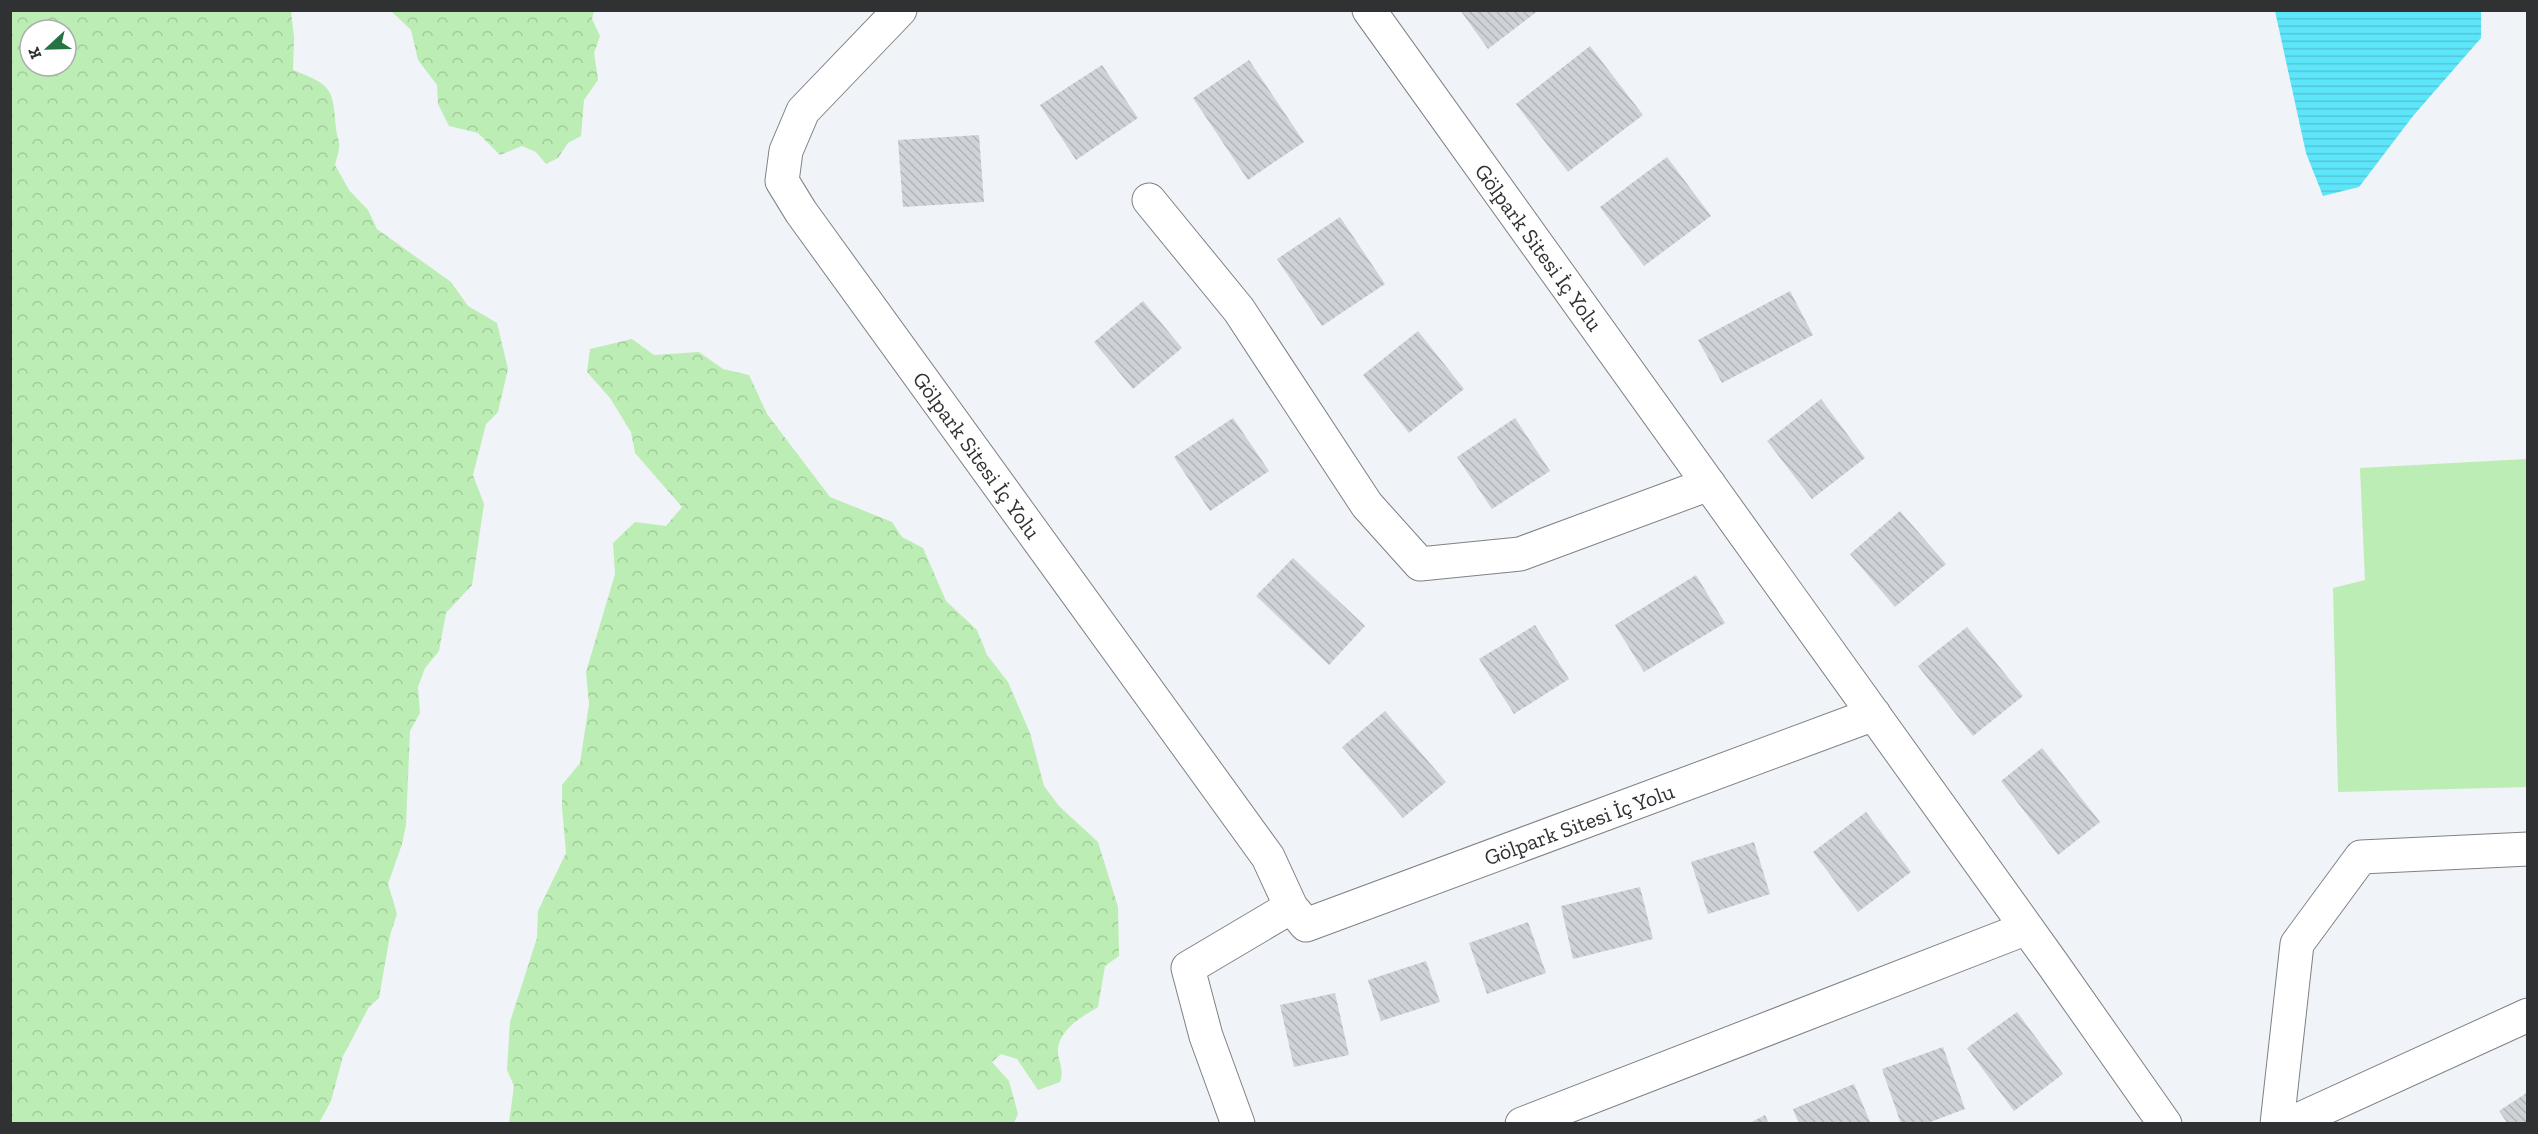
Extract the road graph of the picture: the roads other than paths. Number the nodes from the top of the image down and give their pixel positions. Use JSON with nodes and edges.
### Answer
{"nodes":[{"id":1,"x":900,"y":10,"type":"edge"},
{"id":2,"x":1369,"y":10,"type":"edge"},
{"id":3,"x":1149,"y":200,"type":"dead end"},
{"id":4,"x":1709,"y":484,"type":"junction"},
{"id":5,"x":1874,"y":714,"type":"junction"},
{"id":6,"x":2528,"y":849,"type":"edge"},
{"id":7,"x":1291,"y":907,"type":"junction"},
{"id":8,"x":2027,"y":928,"type":"junction"},
{"id":9,"x":2528,"y":1016,"type":"edge"},
{"id":10,"x":1238,"y":1124,"type":"edge"},
{"id":11,"x":1522,"y":1124,"type":"edge"},
{"id":12,"x":2165,"y":1124,"type":"edge"},
{"id":13,"x":2277,"y":1124,"type":"edge"},
{"id":14,"x":2289,"y":1124,"type":"edge"}],
"edges":[{"from":1,"to":7,"type":"street","name":"Gölpark Sitesi İç Yolu"},
{"from":2,"to":4,"type":"street","name":"Gölpark Sitesi İç Yolu"},
{"from":3,"to":4,"type":"street"},
{"from":4,"to":5,"type":"street","name":"Gölpark Sitesi İç Yolu"},
{"from":5,"to":7,"type":"street","name":"Gölpark Sitesi İç Yolu"},
{"from":5,"to":8,"type":"street","name":"Gölpark Sitesi İç Yolu"},
{"from":6,"to":13,"type":"street"},
{"from":7,"to":10,"type":"street"},
{"from":8,"to":11,"type":"street"},
{"from":8,"to":12,"type":"street","name":"Gölpark Sitesi İç Yolu"},
{"from":9,"to":14,"type":"street"}]}
